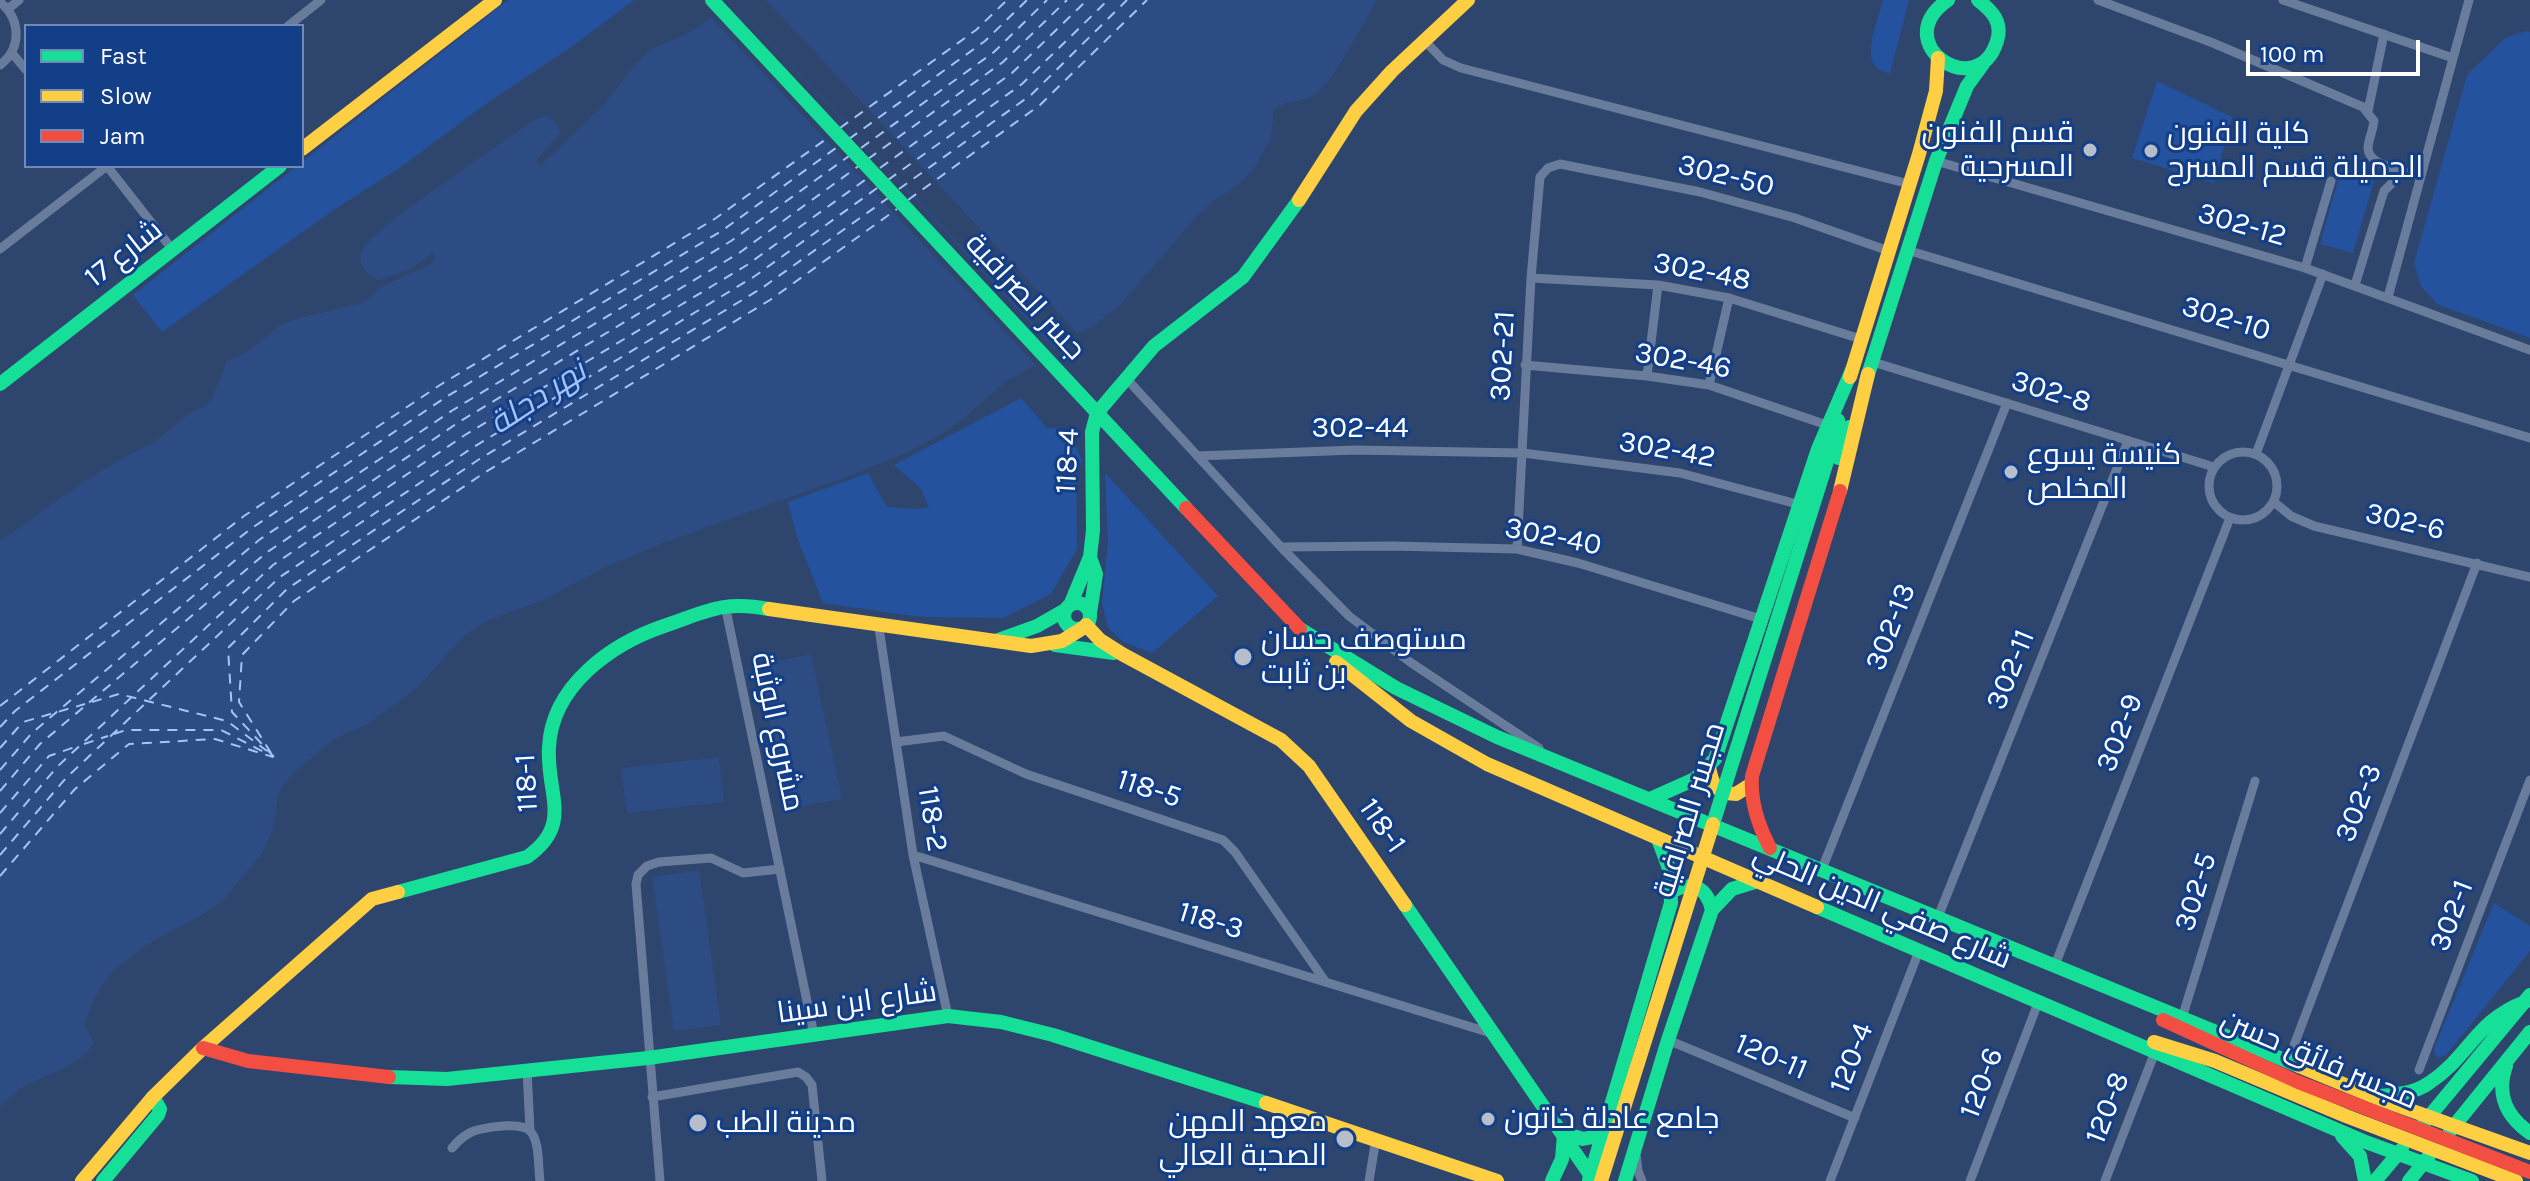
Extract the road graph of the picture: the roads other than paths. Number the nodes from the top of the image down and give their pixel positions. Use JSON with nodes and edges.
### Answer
{"nodes":[{"id":1,"x":19,"y":0,"type":"edge"},
{"id":2,"x":321,"y":0,"type":"edge"},
{"id":3,"x":495,"y":0,"type":"edge"},
{"id":4,"x":712,"y":0,"type":"edge"},
{"id":5,"x":1468,"y":0,"type":"edge"},
{"id":6,"x":1948,"y":0,"type":"edge"},
{"id":7,"x":1978,"y":0,"type":"edge"},
{"id":8,"x":1994,"y":0,"type":"edge"},
{"id":9,"x":2098,"y":0,"type":"edge"},
{"id":10,"x":2283,"y":0,"type":"edge"},
{"id":11,"x":2469,"y":0,"type":"edge"},
{"id":12,"x":4,"y":5,"type":"edge"},
{"id":13,"x":1998,"y":20,"type":"junction"},
{"id":14,"x":291,"y":24,"type":"edge"},
{"id":15,"x":2384,"y":34,"type":"junction"},
{"id":16,"x":1425,"y":41,"type":"junction"},
{"id":17,"x":12,"y":53,"type":"junction"},
{"id":18,"x":1938,"y":58,"type":"junction"},
{"id":19,"x":2453,"y":58,"type":"junction"},
{"id":20,"x":1983,"y":64,"type":"junction"},
{"id":21,"x":0,"y":65,"type":"edge"},
{"id":22,"x":24,"y":68,"type":"edge"},
{"id":23,"x":2368,"y":111,"type":"junction"},
{"id":24,"x":304,"y":147,"type":"edge"},
{"id":25,"x":1936,"y":161,"type":"junction"},
{"id":26,"x":104,"y":168,"type":"edge"},
{"id":27,"x":109,"y":168,"type":"edge"},
{"id":28,"x":277,"y":168,"type":"edge"},
{"id":29,"x":1548,"y":168,"type":"joint"},
{"id":30,"x":2403,"y":172,"type":"junction"},
{"id":31,"x":2420,"y":176,"type":"junction"},
{"id":32,"x":2331,"y":181,"type":"dead end"},
{"id":33,"x":1909,"y":184,"type":"junction"},
{"id":34,"x":0,"y":249,"type":"edge"},
{"id":35,"x":172,"y":249,"type":"junction"},
{"id":36,"x":1907,"y":250,"type":"junction"},
{"id":37,"x":1889,"y":251,"type":"junction"},
{"id":38,"x":2305,"y":268,"type":"junction"},
{"id":39,"x":2323,"y":274,"type":"junction"},
{"id":40,"x":1531,"y":278,"type":"junction"},
{"id":41,"x":1658,"y":285,"type":"junction"},
{"id":42,"x":2355,"y":285,"type":"junction"},
{"id":43,"x":2388,"y":297,"type":"junction"},
{"id":44,"x":1729,"y":298,"type":"junction"},
{"id":45,"x":1861,"y":339,"type":"junction"},
{"id":46,"x":2530,"y":350,"type":"edge"},
{"id":47,"x":2290,"y":363,"type":"junction"},
{"id":48,"x":1525,"y":365,"type":"junction"},
{"id":49,"x":1870,"y":368,"type":"junction"},
{"id":50,"x":1852,"y":370,"type":"junction"},
{"id":51,"x":1647,"y":376,"type":"junction"},
{"id":52,"x":1125,"y":377,"type":"junction"},
{"id":53,"x":0,"y":384,"type":"edge"},
{"id":54,"x":1709,"y":385,"type":"junction"},
{"id":55,"x":2007,"y":403,"type":"junction"},
{"id":56,"x":1827,"y":425,"type":"junction"},
{"id":57,"x":2530,"y":438,"type":"edge"},
{"id":58,"x":2128,"y":441,"type":"junction"},
{"id":59,"x":1523,"y":453,"type":"junction"},
{"id":60,"x":2256,"y":454,"type":"junction"},
{"id":61,"x":1197,"y":456,"type":"junction"},
{"id":62,"x":1833,"y":456,"type":"junction"},
{"id":63,"x":2214,"y":467,"type":"junction"},
{"id":64,"x":2274,"y":502,"type":"junction"},
{"id":65,"x":1801,"y":505,"type":"junction"},
{"id":66,"x":2230,"y":518,"type":"junction"},
{"id":67,"x":1281,"y":547,"type":"junction"},
{"id":68,"x":1517,"y":549,"type":"junction"},
{"id":69,"x":1090,"y":557,"type":"junction"},
{"id":70,"x":2477,"y":563,"type":"junction"},
{"id":71,"x":2530,"y":577,"type":"edge"},
{"id":72,"x":725,"y":605,"type":"junction"},
{"id":73,"x":1068,"y":606,"type":"junction"},
{"id":74,"x":1761,"y":619,"type":"junction"},
{"id":75,"x":1086,"y":622,"type":"junction"},
{"id":76,"x":879,"y":628,"type":"junction"},
{"id":77,"x":1300,"y":629,"type":"junction"},
{"id":78,"x":998,"y":640,"type":"junction"},
{"id":79,"x":1051,"y":644,"type":"junction"},
{"id":80,"x":1122,"y":654,"type":"junction"},
{"id":81,"x":896,"y":742,"type":"junction"},
{"id":82,"x":1558,"y":761,"type":"junction"},
{"id":83,"x":1709,"y":767,"type":"junction"},
{"id":84,"x":2530,"y":780,"type":"edge"},
{"id":85,"x":2255,"y":781,"type":"dead end"},
{"id":86,"x":1750,"y":785,"type":"junction"},
{"id":87,"x":1650,"y":799,"type":"junction"},
{"id":88,"x":1658,"y":839,"type":"junction"},
{"id":89,"x":1770,"y":848,"type":"junction"},
{"id":90,"x":913,"y":855,"type":"junction"},
{"id":91,"x":780,"y":869,"type":"junction"},
{"id":92,"x":1822,"y":869,"type":"junction"},
{"id":93,"x":1758,"y":881,"type":"junction"},
{"id":94,"x":1671,"y":892,"type":"junction"},
{"id":95,"x":1712,"y":910,"type":"junction"},
{"id":96,"x":1938,"y":917,"type":"junction"},
{"id":97,"x":1919,"y":951,"type":"junction"},
{"id":98,"x":2055,"y":965,"type":"junction"},
{"id":99,"x":1325,"y":982,"type":"junction"},
{"id":100,"x":2095,"y":982,"type":"junction"},
{"id":101,"x":2528,"y":998,"type":"edge"},
{"id":102,"x":2038,"y":1003,"type":"junction"},
{"id":103,"x":948,"y":1016,"type":"junction"},
{"id":104,"x":2182,"y":1018,"type":"junction"},
{"id":105,"x":2079,"y":1021,"type":"joint"},
{"id":106,"x":2530,"y":1032,"type":"edge"},
{"id":107,"x":1494,"y":1034,"type":"junction"},
{"id":108,"x":814,"y":1035,"type":"junction"},
{"id":109,"x":1668,"y":1040,"type":"junction"},
{"id":110,"x":2154,"y":1047,"type":"junction"},
{"id":111,"x":203,"y":1048,"type":"junction"},
{"id":112,"x":2511,"y":1056,"type":"junction"},
{"id":113,"x":648,"y":1058,"type":"junction"},
{"id":114,"x":2288,"y":1061,"type":"junction"},
{"id":115,"x":527,"y":1070,"type":"junction"},
{"id":116,"x":2419,"y":1070,"type":"dead end"},
{"id":117,"x":2367,"y":1094,"type":"junction"},
{"id":118,"x":153,"y":1097,"type":"junction"},
{"id":119,"x":652,"y":1097,"type":"junction"},
{"id":120,"x":2382,"y":1100,"type":"junction"},
{"id":121,"x":2428,"y":1117,"type":"junction"},
{"id":122,"x":1855,"y":1118,"type":"junction"},
{"id":123,"x":2321,"y":1123,"type":"junction"},
{"id":124,"x":2453,"y":1126,"type":"junction"},
{"id":125,"x":530,"y":1130,"type":"junction"},
{"id":126,"x":1563,"y":1133,"type":"junction"},
{"id":127,"x":2530,"y":1133,"type":"edge"},
{"id":128,"x":1603,"y":1135,"type":"junction"},
{"id":129,"x":2485,"y":1138,"type":"junction"},
{"id":130,"x":1376,"y":1139,"type":"junction"},
{"id":131,"x":2363,"y":1141,"type":"junction"},
{"id":132,"x":452,"y":1148,"type":"dead end"},
{"id":133,"x":1635,"y":1148,"type":"junction"},
{"id":134,"x":2530,"y":1153,"type":"edge"},
{"id":135,"x":2398,"y":1154,"type":"junction"},
{"id":136,"x":2424,"y":1163,"type":"junction"},
{"id":137,"x":2530,"y":1172,"type":"edge"},
{"id":138,"x":1594,"y":1179,"type":"edge"},
{"id":139,"x":2468,"y":1179,"type":"edge"},
{"id":140,"x":82,"y":1181,"type":"edge"},
{"id":141,"x":103,"y":1181,"type":"edge"},
{"id":142,"x":540,"y":1181,"type":"edge"},
{"id":143,"x":660,"y":1181,"type":"edge"},
{"id":144,"x":822,"y":1181,"type":"edge"},
{"id":145,"x":1369,"y":1181,"type":"edge"},
{"id":146,"x":1497,"y":1181,"type":"edge"},
{"id":147,"x":1552,"y":1181,"type":"edge"},
{"id":148,"x":1612,"y":1181,"type":"edge"},
{"id":149,"x":1625,"y":1181,"type":"edge"},
{"id":150,"x":1642,"y":1181,"type":"edge"},
{"id":151,"x":1830,"y":1181,"type":"edge"},
{"id":152,"x":1970,"y":1181,"type":"edge"},
{"id":153,"x":2105,"y":1181,"type":"edge"},
{"id":154,"x":2365,"y":1181,"type":"edge"},
{"id":155,"x":2375,"y":1181,"type":"edge"},
{"id":156,"x":2409,"y":1181,"type":"edge"},
{"id":157,"x":2516,"y":1181,"type":"edge"}],
"edges":[{"from":1,"to":12,"type":"street"},
{"from":2,"to":14,"type":"street"},
{"from":3,"to":24,"type":"main road"},
{"from":4,"to":77,"type":"main road","name":"جسر الصرافية","bridge":true},
{"from":5,"to":16,"type":"main road","name":"118-4"},
{"from":6,"to":18,"type":"main road"},
{"from":7,"to":13,"type":"main road"},
{"from":8,"to":13,"type":"main road"},
{"from":9,"to":23,"type":"street"},
{"from":10,"to":15,"type":"street"},
{"from":11,"to":19,"type":"street"},
{"from":12,"to":17,"type":"street"},
{"from":13,"to":20,"type":"main road"},
{"from":15,"to":19,"type":"street"},
{"from":15,"to":23,"type":"street"},
{"from":16,"to":33,"type":"street"},
{"from":16,"to":52,"type":"main road","name":"118-4"},
{"from":17,"to":21,"type":"street"},
{"from":17,"to":22,"type":"street"},
{"from":18,"to":20,"type":"main road"},
{"from":18,"to":33,"type":"main road"},
{"from":19,"to":31,"type":"street"},
{"from":20,"to":25,"type":"main road"},
{"from":23,"to":30,"type":"street"},
{"from":25,"to":36,"type":"main road"},
{"from":25,"to":38,"type":"street","name":"302-12"},
{"from":26,"to":34,"type":"street"},
{"from":27,"to":35,"type":"street"},
{"from":28,"to":35,"type":"main road","name":"شارع 17"},
{"from":29,"to":37,"type":"street","name":"302-50"},
{"from":29,"to":40,"type":"street","name":"302-21"},
{"from":30,"to":31,"type":"street"},
{"from":30,"to":42,"type":"street"},
{"from":31,"to":43,"type":"street"},
{"from":32,"to":38,"type":"street"},
{"from":33,"to":37,"type":"main road"},
{"from":35,"to":53,"type":"main road","name":"شارع 17"},
{"from":36,"to":47,"type":"street","name":"302-10"},
{"from":36,"to":49,"type":"main road"},
{"from":37,"to":45,"type":"main road"},
{"from":38,"to":39,"type":"street","name":"302-12"},
{"from":39,"to":42,"type":"street","name":"302-12"},
{"from":39,"to":47,"type":"street"},
{"from":40,"to":41,"type":"street","name":"302-48"},
{"from":40,"to":48,"type":"street","name":"302-21"},
{"from":41,"to":44,"type":"street","name":"302-48"},
{"from":41,"to":51,"type":"street"},
{"from":42,"to":43,"type":"street","name":"302-12"},
{"from":43,"to":46,"type":"street","name":"302-12"},
{"from":44,"to":45,"type":"street","name":"302-48"},
{"from":44,"to":54,"type":"street"},
{"from":45,"to":50,"type":"main road"},
{"from":47,"to":57,"type":"street","name":"302-10"},
{"from":47,"to":60,"type":"street"},
{"from":48,"to":51,"type":"street","name":"302-46"},
{"from":48,"to":59,"type":"street","name":"302-21"},
{"from":49,"to":55,"type":"street","name":"302-8"},
{"from":49,"to":62,"type":"main road"},
{"from":49,"to":86,"type":"main road"},
{"from":50,"to":56,"type":"main road"},
{"from":50,"to":62,"type":"main road"},
{"from":51,"to":54,"type":"street","name":"302-46"},
{"from":52,"to":61,"type":"street"},
{"from":52,"to":69,"type":"main road","name":"118-4"},
{"from":54,"to":56,"type":"street","name":"302-46"},
{"from":55,"to":58,"type":"street","name":"302-8"},
{"from":55,"to":92,"type":"street","name":"302-13"},
{"from":56,"to":65,"type":"main road"},
{"from":58,"to":63,"type":"street","name":"302-8"},
{"from":58,"to":96,"type":"street","name":"302-11"},
{"from":59,"to":61,"type":"street","name":"302-44"},
{"from":59,"to":65,"type":"street","name":"302-42"},
{"from":59,"to":68,"type":"street","name":"302-21"},
{"from":60,"to":63,"type":"street"},
{"from":60,"to":64,"type":"street"},
{"from":61,"to":67,"type":"street"},
{"from":62,"to":138,"type":"main road","name":"مجسر الصرافية","bridge":true},
{"from":62,"to":148,"type":"main road","name":"مجسر الصرافية"},
{"from":63,"to":66,"type":"street"},
{"from":64,"to":66,"type":"street"},
{"from":64,"to":70,"type":"street","name":"302-6"},
{"from":65,"to":74,"type":"main road"},
{"from":66,"to":98,"type":"street","name":"302-9"},
{"from":67,"to":68,"type":"street","name":"302-40"},
{"from":67,"to":82,"type":"street"},
{"from":68,"to":74,"type":"street","name":"302-40"},
{"from":69,"to":73,"type":"main road","name":"118-4"},
{"from":69,"to":75,"type":"main road","name":"118-4"},
{"from":70,"to":71,"type":"street","name":"302-6"},
{"from":70,"to":114,"type":"street","name":"302-3"},
{"from":72,"to":76,"type":"main road","name":"118-1"},
{"from":72,"to":91,"type":"street","name":"مشروع الوثبة"},
{"from":72,"to":111,"type":"main road","name":"118-1"},
{"from":73,"to":75,"type":"main road"},
{"from":73,"to":75,"type":"main road"},
{"from":73,"to":78,"type":"main road"},
{"from":74,"to":83,"type":"main road"},
{"from":75,"to":79,"type":"main road","name":"118-1"},
{"from":75,"to":80,"type":"main road","name":"118-1"},
{"from":76,"to":78,"type":"main road","name":"118-1"},
{"from":76,"to":81,"type":"street","name":"118-2"},
{"from":77,"to":82,"type":"main road","name":"شارع صفي الدين الحلي"},
{"from":77,"to":88,"type":"main road","name":"شارع صفي الدين الحلي"},
{"from":78,"to":79,"type":"main road","name":"118-1"},
{"from":79,"to":80,"type":"main road"},
{"from":80,"to":107,"type":"main road","name":"118-1"},
{"from":81,"to":90,"type":"street","name":"118-2"},
{"from":81,"to":99,"type":"street","name":"118-5"},
{"from":82,"to":87,"type":"main road","name":"شارع صفي الدين الحلي"},
{"from":83,"to":86,"type":"main road"},
{"from":83,"to":87,"type":"main road"},
{"from":84,"to":116,"type":"street","name":"302-1"},
{"from":85,"to":104,"type":"street","name":"302-5"},
{"from":86,"to":89,"type":"main road"},
{"from":87,"to":89,"type":"main road","name":"شارع صفي الدين الحلي"},
{"from":88,"to":93,"type":"main road","name":"شارع صفي الدين الحلي"},
{"from":88,"to":94,"type":"main road"},
{"from":89,"to":92,"type":"main road","name":"شارع صفي الدين الحلي"},
{"from":90,"to":99,"type":"street","name":"118-3"},
{"from":90,"to":103,"type":"street","name":"118-2"},
{"from":91,"to":108,"type":"street","name":"مشروع الوثبة"},
{"from":91,"to":113,"type":"street"},
{"from":92,"to":96,"type":"main road","name":"شارع صفي الدين الحلي"},
{"from":93,"to":95,"type":"main road"},
{"from":93,"to":97,"type":"main road","name":"شارع صفي الدين الحلي"},
{"from":94,"to":95,"type":"main road"},
{"from":94,"to":128,"type":"main road"},
{"from":95,"to":109,"type":"main road"},
{"from":96,"to":98,"type":"main road","name":"شارع صفي الدين الحلي"},
{"from":97,"to":102,"type":"main road","name":"شارع صفي الدين الحلي"},
{"from":97,"to":122,"type":"street","name":"120-4"},
{"from":98,"to":100,"type":"main road","name":"شارع صفي الدين الحلي"},
{"from":99,"to":107,"type":"street","name":"118-3"},
{"from":100,"to":104,"type":"main road","name":"شارع صفي الدين الحلي"},
{"from":100,"to":137,"type":"main road","name":"مجسر فائق حسن","bridge":true},
{"from":101,"to":117,"type":"main road"},
{"from":101,"to":121,"type":"main road"},
{"from":102,"to":105,"type":"main road","name":"شارع صفي الدين الحلي"},
{"from":102,"to":152,"type":"street","name":"120-6"},
{"from":103,"to":108,"type":"main road","name":"شارع ابن سينا"},
{"from":103,"to":130,"type":"main road","name":"شارع ابن سينا"},
{"from":104,"to":114,"type":"main road","name":"شارع صفي الدين الحلي"},
{"from":105,"to":110,"type":"main road","name":"مجسر فائق حسن"},
{"from":106,"to":112,"type":"main road"},
{"from":107,"to":126,"type":"main road","name":"118-1"},
{"from":108,"to":113,"type":"main road","name":"شارع ابن سينا"},
{"from":109,"to":122,"type":"street","name":"120-11"},
{"from":109,"to":133,"type":"main road"},
{"from":110,"to":123,"type":"main road"},
{"from":110,"to":153,"type":"street","name":"120-8"},
{"from":110,"to":157,"type":"main road","name":"مجسر فائق حسن","bridge":true},
{"from":111,"to":115,"type":"main road","name":"شارع ابن سينا"},
{"from":111,"to":118,"type":"main road","name":"118-1"},
{"from":112,"to":124,"type":"main road"},
{"from":112,"to":127,"type":"main road"},
{"from":113,"to":115,"type":"main road","name":"شارع ابن سينا"},
{"from":113,"to":119,"type":"street"},
{"from":114,"to":117,"type":"main road","name":"شارع صفي الدين الحلي"},
{"from":115,"to":125,"type":"street"},
{"from":117,"to":120,"type":"main road","name":"شارع صفي الدين الحلي"},
{"from":118,"to":140,"type":"main road","name":"118-1"},
{"from":118,"to":141,"type":"main road"},
{"from":119,"to":143,"type":"street"},
{"from":119,"to":144,"type":"street"},
{"from":120,"to":121,"type":"main road","name":"شارع صفي الدين الحلي"},
{"from":120,"to":131,"type":"main road"},
{"from":121,"to":124,"type":"main road","name":"شارع صفي الدين الحلي"},
{"from":121,"to":135,"type":"main road"},
{"from":122,"to":151,"type":"street","name":"120-4"},
{"from":123,"to":131,"type":"main road"},
{"from":123,"to":154,"type":"main road"},
{"from":124,"to":129,"type":"main road","name":"شارع صفي الدين الحلي"},
{"from":124,"to":136,"type":"main road"},
{"from":125,"to":132,"type":"street"},
{"from":125,"to":142,"type":"street"},
{"from":126,"to":128,"type":"main road"},
{"from":126,"to":138,"type":"main road","name":"118-1"},
{"from":126,"to":147,"type":"main road"},
{"from":128,"to":138,"type":"main road"},
{"from":129,"to":134,"type":"main road","name":"شارع صفي الدين الحلي"},
{"from":129,"to":139,"type":"main road"},
{"from":130,"to":145,"type":"street"},
{"from":130,"to":146,"type":"main road","name":"شارع ابن سينا"},
{"from":131,"to":135,"type":"main road"},
{"from":133,"to":149,"type":"main road"},
{"from":133,"to":150,"type":"street"},
{"from":135,"to":136,"type":"main road"},
{"from":135,"to":155,"type":"main road"},
{"from":136,"to":139,"type":"main road"},
{"from":136,"to":156,"type":"main road"}]}
